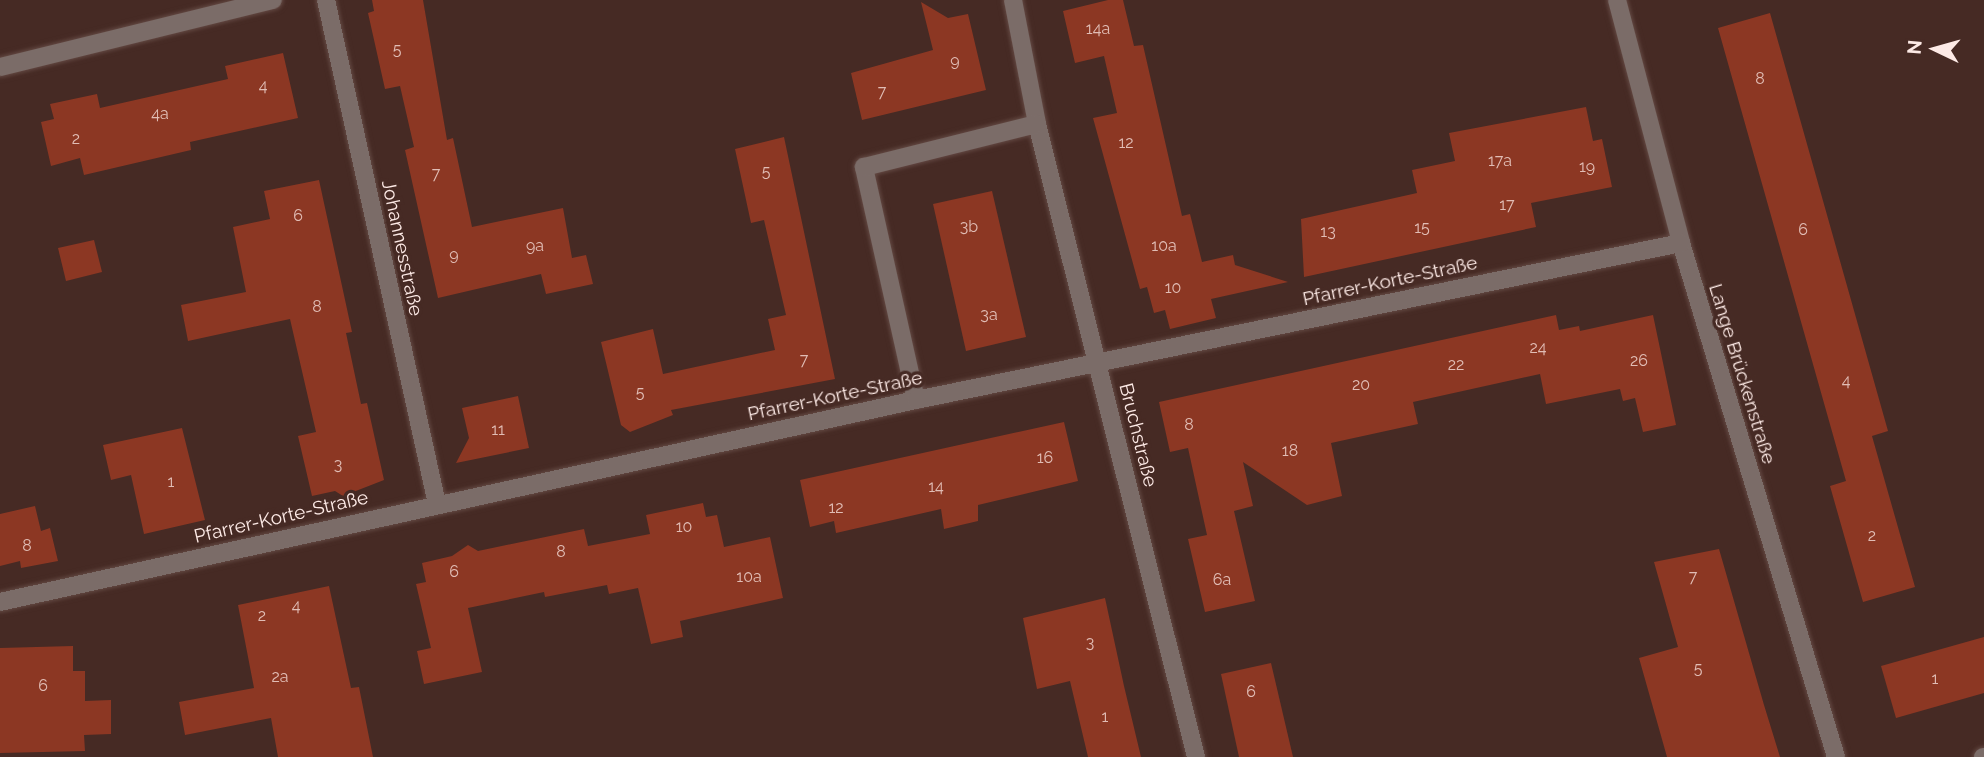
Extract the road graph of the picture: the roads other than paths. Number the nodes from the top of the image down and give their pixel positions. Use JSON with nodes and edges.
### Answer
{"nodes":[{"id":1,"x":273,"y":0,"type":"edge"},
{"id":2,"x":326,"y":0,"type":"edge"},
{"id":3,"x":1013,"y":0,"type":"edge"},
{"id":4,"x":1617,"y":0,"type":"edge"},
{"id":5,"x":245,"y":3,"type":"edge"},
{"id":6,"x":0,"y":67,"type":"edge"},
{"id":7,"x":1037,"y":124,"type":"junction"},
{"id":8,"x":1681,"y":243,"type":"junction"},
{"id":9,"x":1099,"y":363,"type":"junction"},
{"id":10,"x":916,"y":400,"type":"junction"},
{"id":11,"x":436,"y":504,"type":"junction"},
{"id":12,"x":0,"y":602,"type":"edge"},
{"id":13,"x":1196,"y":757,"type":"edge"},
{"id":14,"x":1836,"y":757,"type":"edge"}],
"edges":[{"from":1,"to":5,"type":"street"},
{"from":2,"to":11,"type":"street","name":"Johannesstraße"},
{"from":3,"to":7,"type":"street","name":"Bruchstraße"},
{"from":4,"to":8,"type":"street","name":"Lange Brückenstraße"},
{"from":5,"to":6,"type":"street"},
{"from":7,"to":9,"type":"street","name":"Bruchstraße"},
{"from":7,"to":10,"type":"street"},
{"from":8,"to":9,"type":"street","name":"Pfarrer-Korte-Straße"},
{"from":8,"to":14,"type":"street","name":"Lange Brückenstraße"},
{"from":9,"to":10,"type":"street","name":"Pfarrer-Korte-Straße"},
{"from":9,"to":13,"type":"street","name":"Bruchstraße"},
{"from":10,"to":11,"type":"street","name":"Pfarrer-Korte-Straße"},
{"from":11,"to":12,"type":"street","name":"Pfarrer-Korte-Straße"}]}
